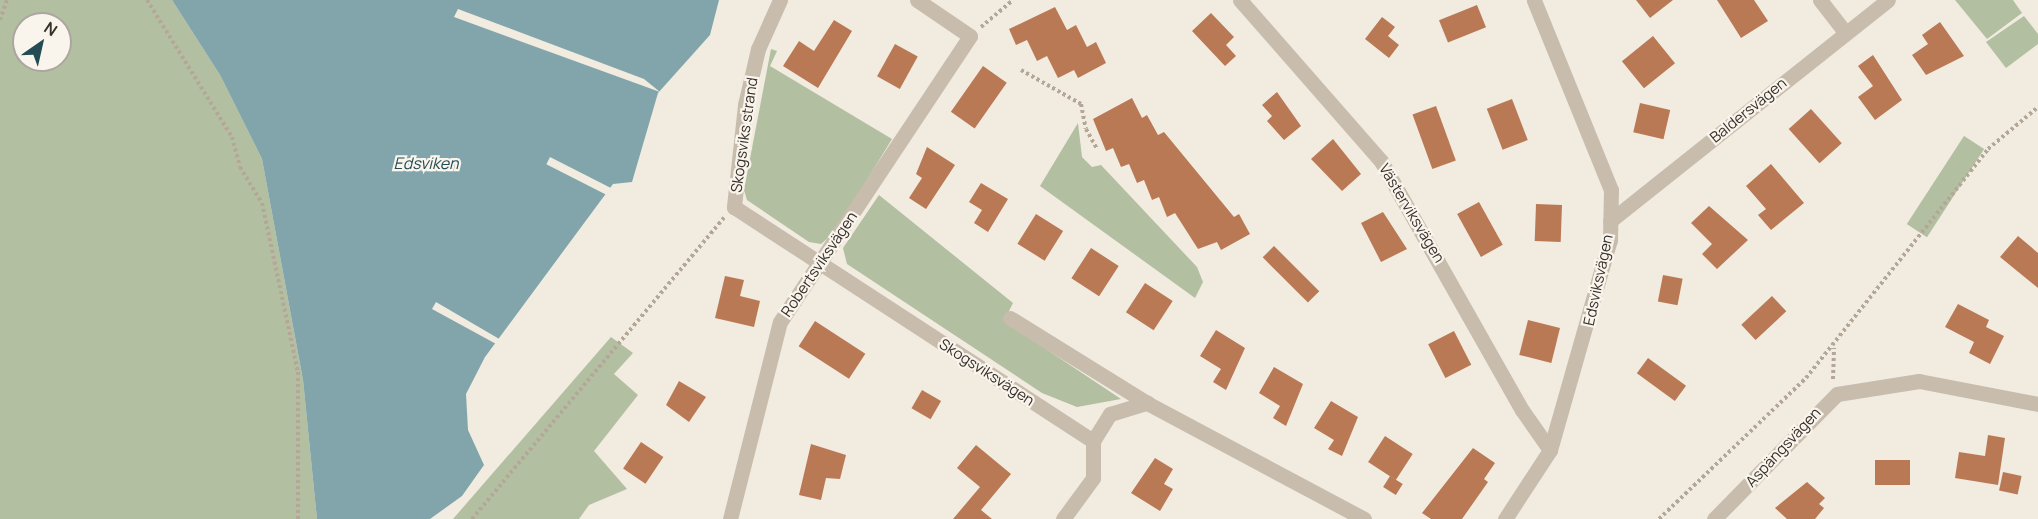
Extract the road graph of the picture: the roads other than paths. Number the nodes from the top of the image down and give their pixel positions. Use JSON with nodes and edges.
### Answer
{"nodes":[{"id":1,"x":780,"y":0,"type":"edge"},
{"id":2,"x":917,"y":0,"type":"edge"},
{"id":3,"x":1239,"y":0,"type":"edge"},
{"id":4,"x":1534,"y":0,"type":"edge"},
{"id":5,"x":1820,"y":0,"type":"edge"},
{"id":6,"x":1888,"y":0,"type":"edge"},
{"id":7,"x":1845,"y":32,"type":"junction"},
{"id":8,"x":1610,"y":221,"type":"junction"},
{"id":9,"x":822,"y":264,"type":"junction"},
{"id":10,"x":1010,"y":318,"type":"dead end"},
{"id":11,"x":1147,"y":403,"type":"junction"},
{"id":12,"x":2038,"y":404,"type":"edge"},
{"id":13,"x":1092,"y":441,"type":"junction"},
{"id":14,"x":1550,"y":450,"type":"junction"},
{"id":15,"x":730,"y":519,"type":"edge"},
{"id":16,"x":1063,"y":519,"type":"edge"},
{"id":17,"x":1364,"y":519,"type":"edge"},
{"id":18,"x":1505,"y":519,"type":"edge"},
{"id":19,"x":1714,"y":519,"type":"edge"}],
"edges":[{"from":1,"to":9,"type":"street","name":"Skogsviks strand"},
{"from":2,"to":9,"type":"street","name":"Robertsviksvägen"},
{"from":3,"to":14,"type":"street","name":"Västerviksvägen"},
{"from":4,"to":8,"type":"street","name":"Edsviksvägen"},
{"from":5,"to":7,"type":"street"},
{"from":6,"to":7,"type":"street","name":"Baldersvägen"},
{"from":7,"to":8,"type":"street","name":"Baldersvägen"},
{"from":8,"to":14,"type":"street","name":"Edsviksvägen"},
{"from":9,"to":13,"type":"street","name":"Skogsviksvägen"},
{"from":9,"to":15,"type":"street","name":"Robertsviksvägen"},
{"from":10,"to":11,"type":"street"},
{"from":11,"to":13,"type":"street"},
{"from":11,"to":17,"type":"street"},
{"from":12,"to":19,"type":"street","name":"Aspängsvägen"},
{"from":13,"to":16,"type":"street"},
{"from":14,"to":18,"type":"street","name":"Edsviksvägen"}]}
